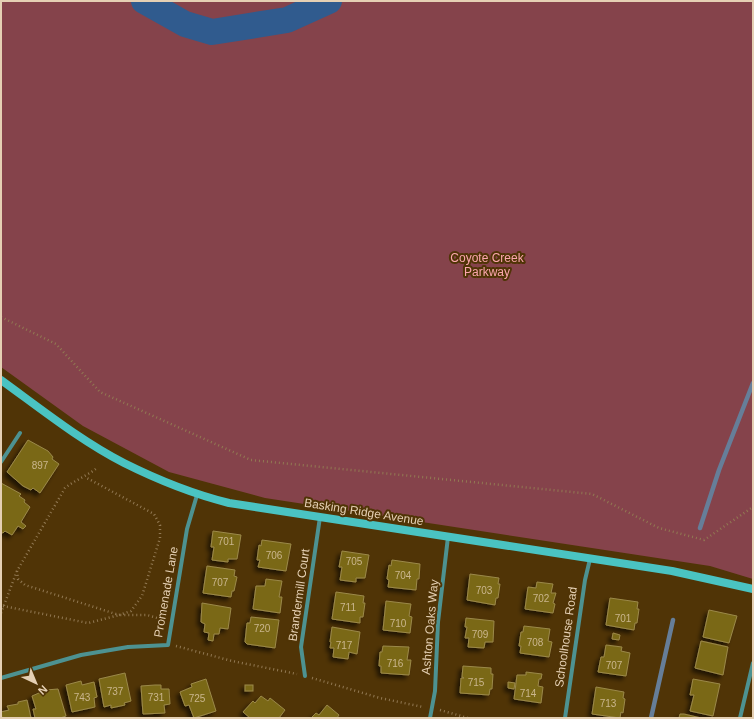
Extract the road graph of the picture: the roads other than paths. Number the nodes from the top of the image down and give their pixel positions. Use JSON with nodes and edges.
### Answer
{"nodes":[{"id":1,"x":1,"y":380,"type":"edge"},
{"id":2,"x":20,"y":433,"type":"dead end"},
{"id":3,"x":1,"y":462,"type":"edge"},
{"id":4,"x":197,"y":495,"type":"junction"},
{"id":5,"x":320,"y":517,"type":"junction"},
{"id":6,"x":448,"y":537,"type":"junction"},
{"id":7,"x":590,"y":558,"type":"junction"},
{"id":8,"x":753,"y":589,"type":"edge"},
{"id":9,"x":753,"y":663,"type":"edge"},
{"id":10,"x":305,"y":676,"type":"road end"},
{"id":11,"x":1,"y":678,"type":"edge"},
{"id":12,"x":430,"y":718,"type":"edge"},
{"id":13,"x":564,"y":718,"type":"edge"},
{"id":14,"x":740,"y":718,"type":"edge"}],
"edges":[{"from":1,"to":4,"type":"street","name":"Basking Ridge Avenue"},
{"from":2,"to":3,"type":"street"},
{"from":4,"to":5,"type":"street","name":"Basking Ridge Avenue"},
{"from":4,"to":11,"type":"street","name":"Promenade Lane"},
{"from":5,"to":6,"type":"street","name":"Basking Ridge Avenue"},
{"from":5,"to":10,"type":"street","name":"Brandermill Court"},
{"from":6,"to":7,"type":"street","name":"Basking Ridge Avenue"},
{"from":6,"to":12,"type":"street","name":"Ashton Oaks Way"},
{"from":7,"to":8,"type":"street","name":"Basking Ridge Avenue"},
{"from":7,"to":13,"type":"street","name":"Schoolhouse Road"},
{"from":9,"to":14,"type":"street"}]}
